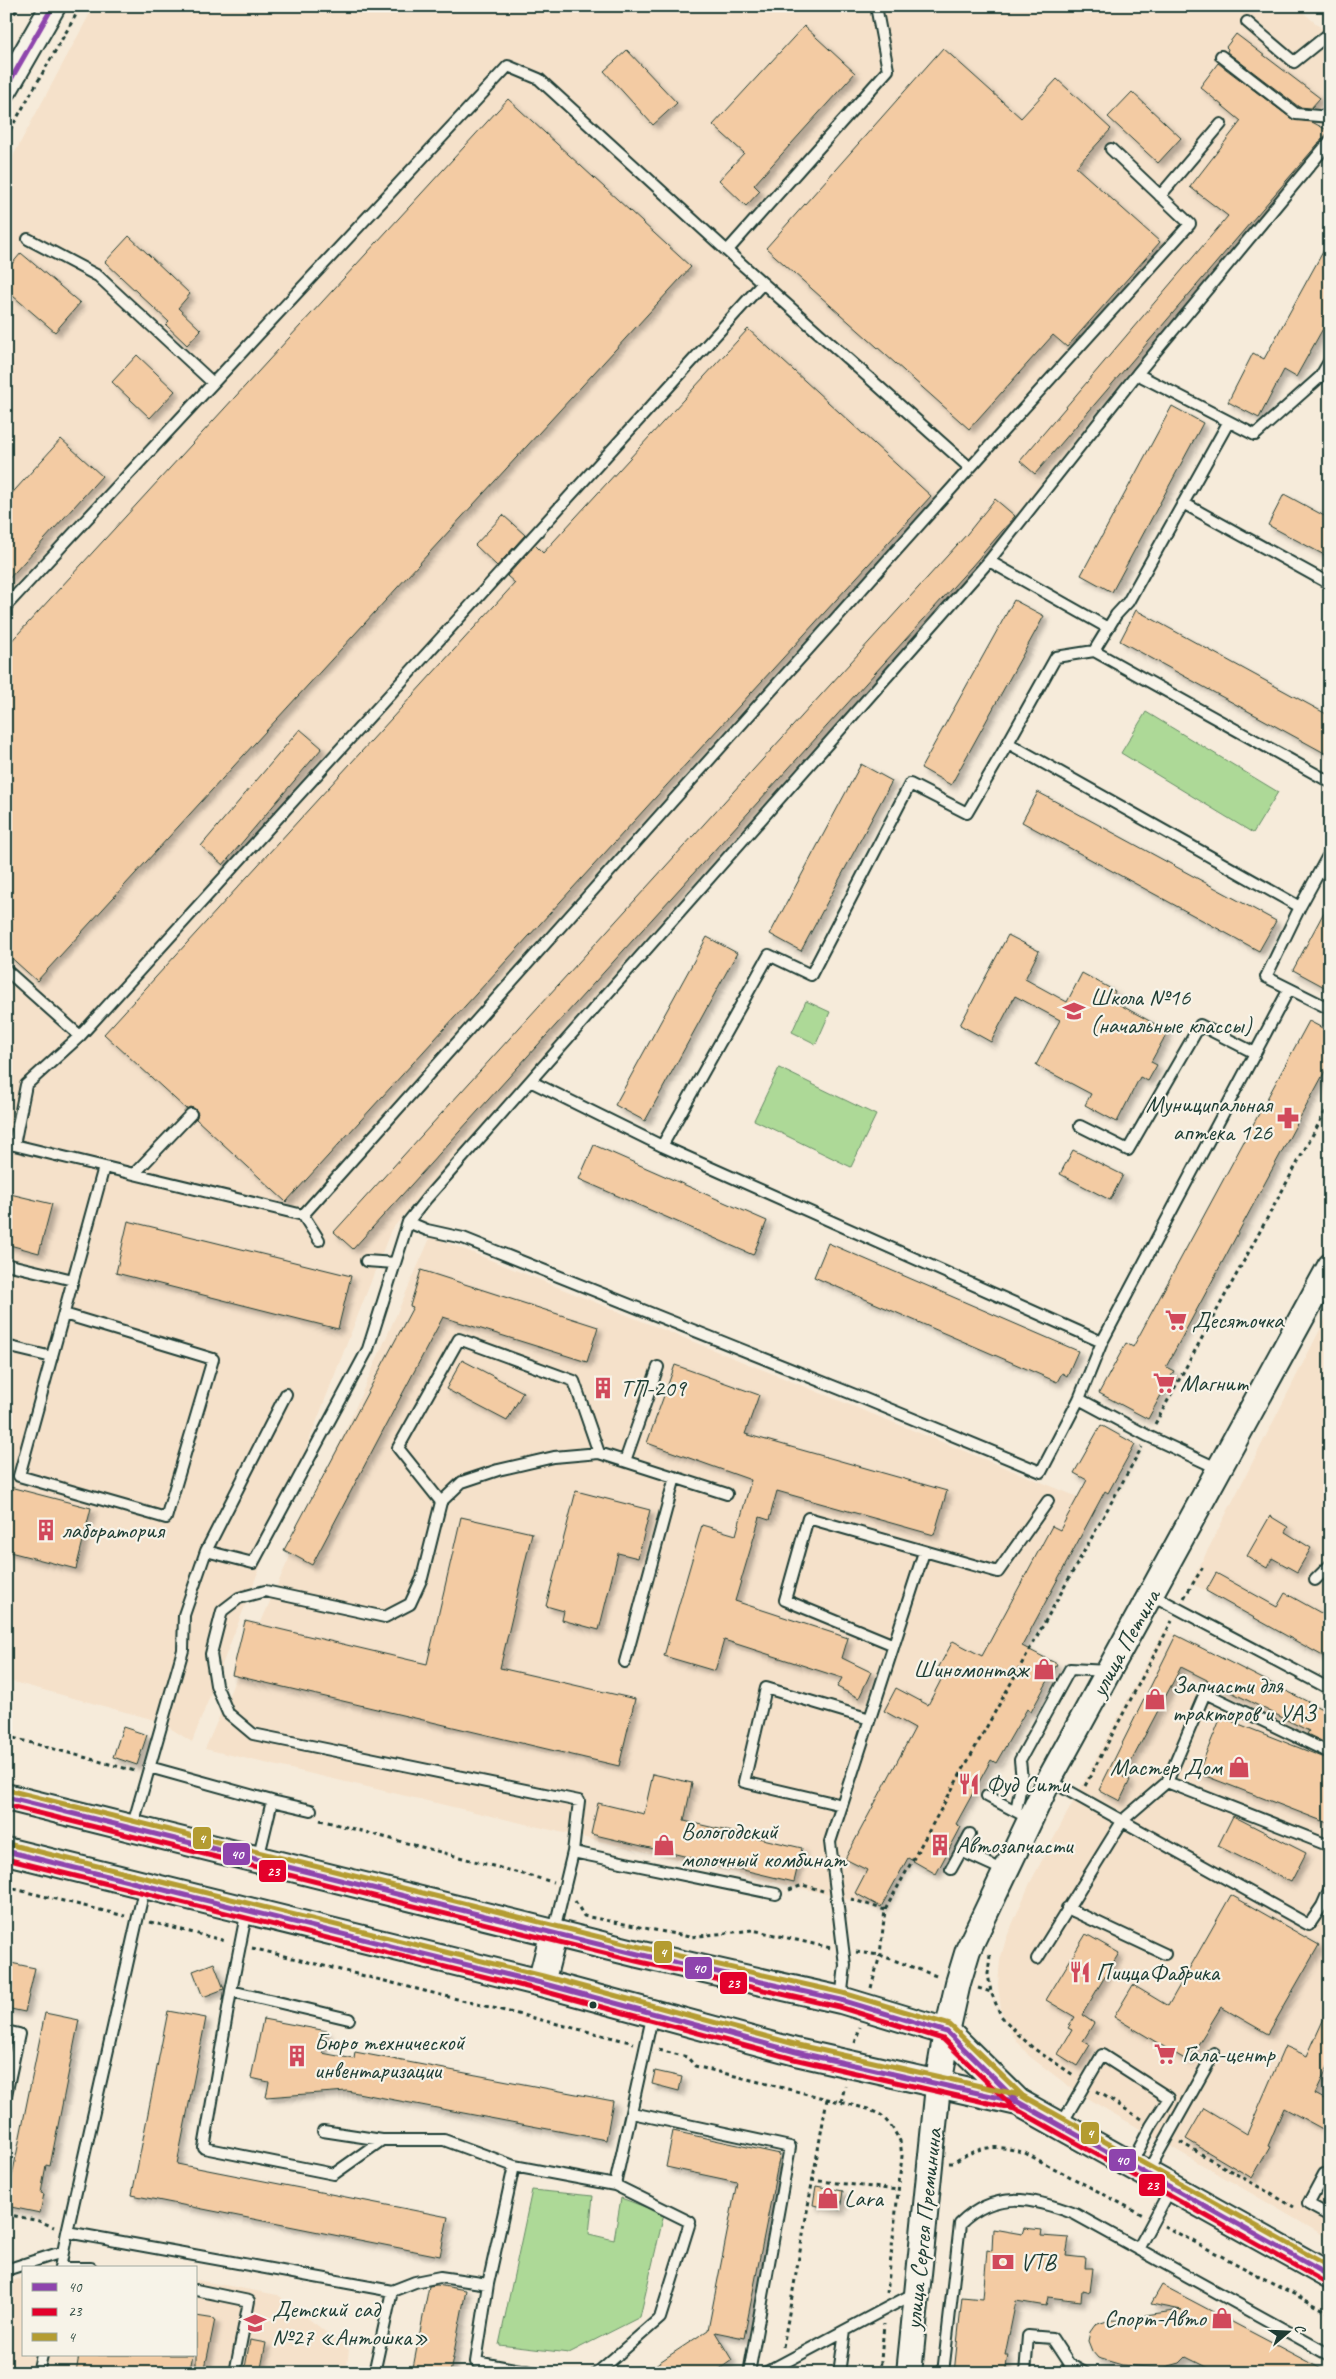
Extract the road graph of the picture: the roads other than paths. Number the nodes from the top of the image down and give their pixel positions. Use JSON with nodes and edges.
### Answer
{"nodes":[{"id":1,"x":53,"y":6,"type":"edge"},
{"id":2,"x":876,"y":6,"type":"edge"},
{"id":3,"x":1247,"y":22,"type":"dead end"},
{"id":4,"x":1330,"y":33,"type":"edge"},
{"id":5,"x":1221,"y":56,"type":"dead end"},
{"id":6,"x":6,"y":88,"type":"edge"},
{"id":7,"x":1330,"y":117,"type":"edge"},
{"id":8,"x":1221,"y":124,"type":"dead end"},
{"id":9,"x":1330,"y":140,"type":"edge"},
{"id":10,"x":1111,"y":149,"type":"dead end"},
{"id":11,"x":1160,"y":196,"type":"junction"},
{"id":12,"x":28,"y":239,"type":"dead end"},
{"id":13,"x":727,"y":250,"type":"junction"},
{"id":14,"x":763,"y":283,"type":"junction"},
{"id":15,"x":1330,"y":360,"type":"edge"},
{"id":16,"x":1137,"y":374,"type":"junction"},
{"id":17,"x":213,"y":384,"type":"junction"},
{"id":18,"x":1228,"y":422,"type":"junction"},
{"id":19,"x":970,"y":468,"type":"junction"},
{"id":20,"x":1183,"y":504,"type":"junction"},
{"id":21,"x":989,"y":561,"type":"junction"},
{"id":22,"x":1330,"y":584,"type":"edge"},
{"id":23,"x":6,"y":606,"type":"edge"},
{"id":24,"x":1108,"y":628,"type":"junction"},
{"id":25,"x":1094,"y":651,"type":"junction"},
{"id":26,"x":1008,"y":743,"type":"junction"},
{"id":27,"x":1330,"y":782,"type":"edge"},
{"id":28,"x":1330,"y":852,"type":"edge"},
{"id":29,"x":1300,"y":907,"type":"junction"},
{"id":30,"x":6,"y":970,"type":"edge"},
{"id":31,"x":1289,"y":989,"type":"junction"},
{"id":32,"x":1330,"y":1010,"type":"edge"},
{"id":33,"x":80,"y":1036,"type":"junction"},
{"id":34,"x":1255,"y":1053,"type":"junction"},
{"id":35,"x":532,"y":1082,"type":"junction"},
{"id":36,"x":191,"y":1114,"type":"dead end"},
{"id":37,"x":1080,"y":1126,"type":"dead end"},
{"id":38,"x":10,"y":1144,"type":"edge"},
{"id":39,"x":662,"y":1146,"type":"junction"},
{"id":40,"x":104,"y":1167,"type":"junction"},
{"id":41,"x":134,"y":1174,"type":"junction"},
{"id":42,"x":303,"y":1215,"type":"junction"},
{"id":43,"x":408,"y":1222,"type":"junction"},
{"id":44,"x":319,"y":1240,"type":"dead end"},
{"id":45,"x":366,"y":1261,"type":"dead end"},
{"id":46,"x":395,"y":1263,"type":"junction"},
{"id":47,"x":6,"y":1264,"type":"edge"},
{"id":48,"x":1330,"y":1266,"type":"edge"},
{"id":49,"x":73,"y":1280,"type":"junction"},
{"id":50,"x":64,"y":1314,"type":"junction"},
{"id":51,"x":1102,"y":1342,"type":"junction"},
{"id":52,"x":6,"y":1346,"type":"edge"},
{"id":53,"x":52,"y":1357,"type":"junction"},
{"id":54,"x":658,"y":1367,"type":"dead end"},
{"id":55,"x":286,"y":1394,"type":"dead end"},
{"id":56,"x":1079,"y":1399,"type":"junction"},
{"id":57,"x":600,"y":1453,"type":"junction"},
{"id":58,"x":625,"y":1462,"type":"junction"},
{"id":59,"x":1219,"y":1469,"type":"junction"},
{"id":60,"x":675,"y":1477,"type":"junction"},
{"id":61,"x":727,"y":1494,"type":"dead end"},
{"id":62,"x":1048,"y":1501,"type":"dead end"},
{"id":63,"x":441,"y":1502,"type":"junction"},
{"id":64,"x":206,"y":1551,"type":"junction"},
{"id":65,"x":924,"y":1552,"type":"junction"},
{"id":66,"x":1330,"y":1565,"type":"edge"},
{"id":67,"x":1315,"y":1580,"type":"dead end"},
{"id":68,"x":1152,"y":1595,"type":"junction"},
{"id":69,"x":894,"y":1645,"type":"junction"},
{"id":70,"x":625,"y":1662,"type":"dead end"},
{"id":71,"x":1109,"y":1671,"type":"junction"},
{"id":72,"x":1330,"y":1689,"type":"edge"},
{"id":73,"x":870,"y":1719,"type":"junction"},
{"id":74,"x":1330,"y":1752,"type":"edge"},
{"id":75,"x":149,"y":1766,"type":"junction"},
{"id":76,"x":1049,"y":1780,"type":"junction"},
{"id":77,"x":1167,"y":1782,"type":"junction"},
{"id":78,"x":987,"y":1796,"type":"dead end"},
{"id":79,"x":6,"y":1797,"type":"edge"},
{"id":80,"x":272,"y":1800,"type":"junction"},
{"id":81,"x":842,"y":1805,"type":"junction"},
{"id":82,"x":311,"y":1810,"type":"dead end"},
{"id":83,"x":1023,"y":1815,"type":"junction"},
{"id":84,"x":1123,"y":1820,"type":"junction"},
{"id":85,"x":132,"y":1829,"type":"junction"},
{"id":86,"x":970,"y":1834,"type":"dead end"},
{"id":87,"x":1330,"y":1846,"type":"edge"},
{"id":88,"x":6,"y":1851,"type":"edge"},
{"id":89,"x":961,"y":1851,"type":"junction"},
{"id":90,"x":573,"y":1852,"type":"junction"},
{"id":91,"x":258,"y":1860,"type":"junction"},
{"id":92,"x":951,"y":1869,"type":"dead end"},
{"id":93,"x":1005,"y":1871,"type":"junction"},
{"id":94,"x":145,"y":1884,"type":"junction"},
{"id":95,"x":1330,"y":1888,"type":"edge"},
{"id":96,"x":776,"y":1894,"type":"dead end"},
{"id":97,"x":1068,"y":1908,"type":"junction"},
{"id":98,"x":247,"y":1909,"type":"junction"},
{"id":99,"x":554,"y":1932,"type":"junction"},
{"id":100,"x":1165,"y":1954,"type":"dead end"},
{"id":101,"x":1037,"y":1959,"type":"dead end"},
{"id":102,"x":541,"y":1982,"type":"junction"},
{"id":103,"x":231,"y":1991,"type":"junction"},
{"id":104,"x":840,"y":2000,"type":"junction"},
{"id":105,"x":653,"y":2013,"type":"junction"},
{"id":106,"x":349,"y":2019,"type":"dead end"},
{"id":107,"x":6,"y":2031,"type":"edge"},
{"id":108,"x":947,"y":2032,"type":"junction"},
{"id":109,"x":1214,"y":2053,"type":"dead end"},
{"id":110,"x":938,"y":2086,"type":"junction"},
{"id":111,"x":6,"y":2095,"type":"edge"},
{"id":112,"x":1018,"y":2102,"type":"junction"},
{"id":113,"x":632,"y":2114,"type":"junction"},
{"id":114,"x":1060,"y":2126,"type":"junction"},
{"id":115,"x":323,"y":2131,"type":"dead end"},
{"id":116,"x":382,"y":2140,"type":"junction"},
{"id":117,"x":514,"y":2166,"type":"junction"},
{"id":118,"x":1139,"y":2170,"type":"junction"},
{"id":119,"x":1330,"y":2177,"type":"edge"},
{"id":120,"x":615,"y":2185,"type":"junction"},
{"id":121,"x":1171,"y":2188,"type":"junction"},
{"id":122,"x":1330,"y":2216,"type":"edge"},
{"id":123,"x":67,"y":2232,"type":"junction"},
{"id":124,"x":1138,"y":2249,"type":"junction"},
{"id":125,"x":62,"y":2252,"type":"junction"},
{"id":126,"x":60,"y":2266,"type":"edge"},
{"id":127,"x":6,"y":2270,"type":"edge"},
{"id":128,"x":1330,"y":2276,"type":"edge"},
{"id":129,"x":488,"y":2284,"type":"junction"},
{"id":130,"x":198,"y":2290,"type":"edge"},
{"id":131,"x":392,"y":2291,"type":"junction"},
{"id":132,"x":916,"y":2293,"type":"junction"},
{"id":133,"x":845,"y":2331,"type":"junction"},
{"id":134,"x":1330,"y":2355,"type":"edge"},
{"id":135,"x":42,"y":2356,"type":"edge"},
{"id":136,"x":38,"y":2373,"type":"edge"},
{"id":137,"x":235,"y":2373,"type":"edge"},
{"id":138,"x":374,"y":2373,"type":"edge"},
{"id":139,"x":537,"y":2373,"type":"edge"},
{"id":140,"x":597,"y":2373,"type":"edge"},
{"id":141,"x":749,"y":2373,"type":"edge"},
{"id":142,"x":764,"y":2373,"type":"edge"},
{"id":143,"x":839,"y":2373,"type":"edge"},
{"id":144,"x":909,"y":2373,"type":"edge"},
{"id":145,"x":943,"y":2373,"type":"edge"},
{"id":146,"x":1025,"y":2373,"type":"edge"},
{"id":147,"x":1085,"y":2373,"type":"edge"}],
"edges":[{"from":1,"to":6,"type":"street"},
{"from":2,"to":13,"type":"lane"},
{"from":3,"to":4,"type":"lane"},
{"from":5,"to":7,"type":"lane"},
{"from":8,"to":11,"type":"lane"},
{"from":9,"to":16,"type":"lane"},
{"from":10,"to":11,"type":"lane"},
{"from":11,"to":19,"type":"lane"},
{"from":12,"to":17,"type":"lane"},
{"from":13,"to":14,"type":"lane"},
{"from":13,"to":17,"type":"lane"},
{"from":14,"to":19,"type":"lane"},
{"from":14,"to":33,"type":"lane"},
{"from":15,"to":18,"type":"lane"},
{"from":16,"to":18,"type":"lane"},
{"from":16,"to":21,"type":"lane"},
{"from":17,"to":23,"type":"lane"},
{"from":18,"to":20,"type":"lane"},
{"from":19,"to":42,"type":"lane"},
{"from":20,"to":22,"type":"lane"},
{"from":20,"to":24,"type":"lane"},
{"from":21,"to":24,"type":"lane"},
{"from":21,"to":35,"type":"lane"},
{"from":24,"to":25,"type":"lane"},
{"from":25,"to":26,"type":"lane"},
{"from":25,"to":27,"type":"lane"},
{"from":26,"to":29,"type":"lane"},
{"from":26,"to":39,"type":"lane"},
{"from":28,"to":29,"type":"lane"},
{"from":29,"to":31,"type":"lane"},
{"from":30,"to":33,"type":"lane"},
{"from":31,"to":32,"type":"lane"},
{"from":31,"to":34,"type":"lane"},
{"from":33,"to":38,"type":"lane"},
{"from":34,"to":37,"type":"lane"},
{"from":34,"to":51,"type":"lane"},
{"from":35,"to":39,"type":"lane"},
{"from":35,"to":43,"type":"lane"},
{"from":36,"to":41,"type":"lane"},
{"from":38,"to":40,"type":"lane"},
{"from":39,"to":51,"type":"lane"},
{"from":40,"to":41,"type":"lane"},
{"from":40,"to":49,"type":"lane"},
{"from":41,"to":42,"type":"lane"},
{"from":42,"to":44,"type":"lane"},
{"from":43,"to":46,"type":"lane"},
{"from":43,"to":56,"type":"lane"},
{"from":45,"to":46,"type":"lane"},
{"from":46,"to":64,"type":"lane"},
{"from":47,"to":49,"type":"lane"},
{"from":48,"to":59,"type":"street","name":"улица Петина"},
{"from":49,"to":50,"type":"lane"},
{"from":50,"to":53,"type":"lane"},
{"from":50,"to":53,"type":"lane"},
{"from":51,"to":56,"type":"lane"},
{"from":52,"to":53,"type":"lane"},
{"from":54,"to":58,"type":"lane"},
{"from":55,"to":64,"type":"lane"},
{"from":56,"to":59,"type":"lane"},
{"from":57,"to":58,"type":"lane"},
{"from":57,"to":63,"type":"lane"},
{"from":57,"to":63,"type":"lane"},
{"from":58,"to":60,"type":"lane"},
{"from":59,"to":68,"type":"street","name":"улица Петина"},
{"from":60,"to":61,"type":"lane"},
{"from":60,"to":70,"type":"lane"},
{"from":62,"to":65,"type":"lane"},
{"from":63,"to":90,"type":"lane"},
{"from":64,"to":75,"type":"lane"},
{"from":65,"to":69,"type":"lane"},
{"from":65,"to":69,"type":"lane"},
{"from":66,"to":67,"type":"lane"},
{"from":68,"to":71,"type":"street","name":"улица Петина"},
{"from":68,"to":72,"type":"lane"},
{"from":69,"to":73,"type":"lane"},
{"from":71,"to":76,"type":"street","name":"улица Петина"},
{"from":71,"to":83,"type":"lane"},
{"from":73,"to":81,"type":"lane"},
{"from":73,"to":81,"type":"lane"},
{"from":74,"to":77,"type":"lane"},
{"from":75,"to":80,"type":"lane"},
{"from":75,"to":85,"type":"lane"},
{"from":76,"to":83,"type":"street","name":"улица Петина"},
{"from":76,"to":84,"type":"lane"},
{"from":77,"to":84,"type":"lane"},
{"from":77,"to":87,"type":"lane"},
{"from":78,"to":83,"type":"lane"},
{"from":79,"to":85,"type":"main road"},
{"from":80,"to":82,"type":"lane"},
{"from":80,"to":91,"type":"lane"},
{"from":81,"to":104,"type":"lane"},
{"from":83,"to":93,"type":"street","name":"улица Петина"},
{"from":84,"to":95,"type":"lane"},
{"from":84,"to":97,"type":"lane"},
{"from":85,"to":91,"type":"main road"},
{"from":86,"to":89,"type":"lane"},
{"from":88,"to":94,"type":"main road"},
{"from":89,"to":92,"type":"lane"},
{"from":89,"to":93,"type":"lane"},
{"from":90,"to":96,"type":"lane"},
{"from":90,"to":99,"type":"lane"},
{"from":91,"to":99,"type":"main road"},
{"from":93,"to":108,"type":"street","name":"улица Петина"},
{"from":94,"to":98,"type":"main road"},
{"from":94,"to":123,"type":"lane"},
{"from":97,"to":100,"type":"lane"},
{"from":97,"to":101,"type":"lane"},
{"from":98,"to":102,"type":"main road"},
{"from":98,"to":103,"type":"lane"},
{"from":99,"to":102,"type":"main road"},
{"from":99,"to":104,"type":"main road"},
{"from":102,"to":105,"type":"main road"},
{"from":103,"to":106,"type":"lane"},
{"from":103,"to":116,"type":"lane"},
{"from":104,"to":108,"type":"main road"},
{"from":105,"to":110,"type":"main road"},
{"from":105,"to":113,"type":"lane"},
{"from":107,"to":111,"type":"lane"},
{"from":108,"to":110,"type":"main road"},
{"from":108,"to":112,"type":"main road"},
{"from":109,"to":118,"type":"lane"},
{"from":110,"to":112,"type":"main road"},
{"from":110,"to":132,"type":"street","name":"улица Сергея Преминина"},
{"from":112,"to":114,"type":"main road"},
{"from":113,"to":120,"type":"lane"},
{"from":113,"to":141,"type":"lane"},
{"from":114,"to":118,"type":"main road"},
{"from":114,"to":118,"type":"lane"},
{"from":115,"to":116,"type":"lane"},
{"from":116,"to":117,"type":"lane"},
{"from":117,"to":120,"type":"lane"},
{"from":117,"to":129,"type":"lane"},
{"from":118,"to":121,"type":"main road"},
{"from":119,"to":122,"type":"lane"},
{"from":120,"to":140,"type":"lane"},
{"from":121,"to":124,"type":"lane"},
{"from":121,"to":128,"type":"main road"},
{"from":123,"to":125,"type":"lane"},
{"from":123,"to":131,"type":"lane"},
{"from":124,"to":134,"type":"lane"},
{"from":124,"to":145,"type":"lane"},
{"from":125,"to":126,"type":"lane"},
{"from":125,"to":127,"type":"lane"},
{"from":129,"to":131,"type":"lane"},
{"from":129,"to":139,"type":"lane"},
{"from":130,"to":137,"type":"lane"},
{"from":131,"to":138,"type":"lane"},
{"from":132,"to":133,"type":"lane"},
{"from":132,"to":144,"type":"street","name":"улица Сергея Преминина"},
{"from":133,"to":142,"type":"lane"},
{"from":133,"to":143,"type":"lane"},
{"from":135,"to":136,"type":"lane"},
{"from":146,"to":147,"type":"lane"}]}
